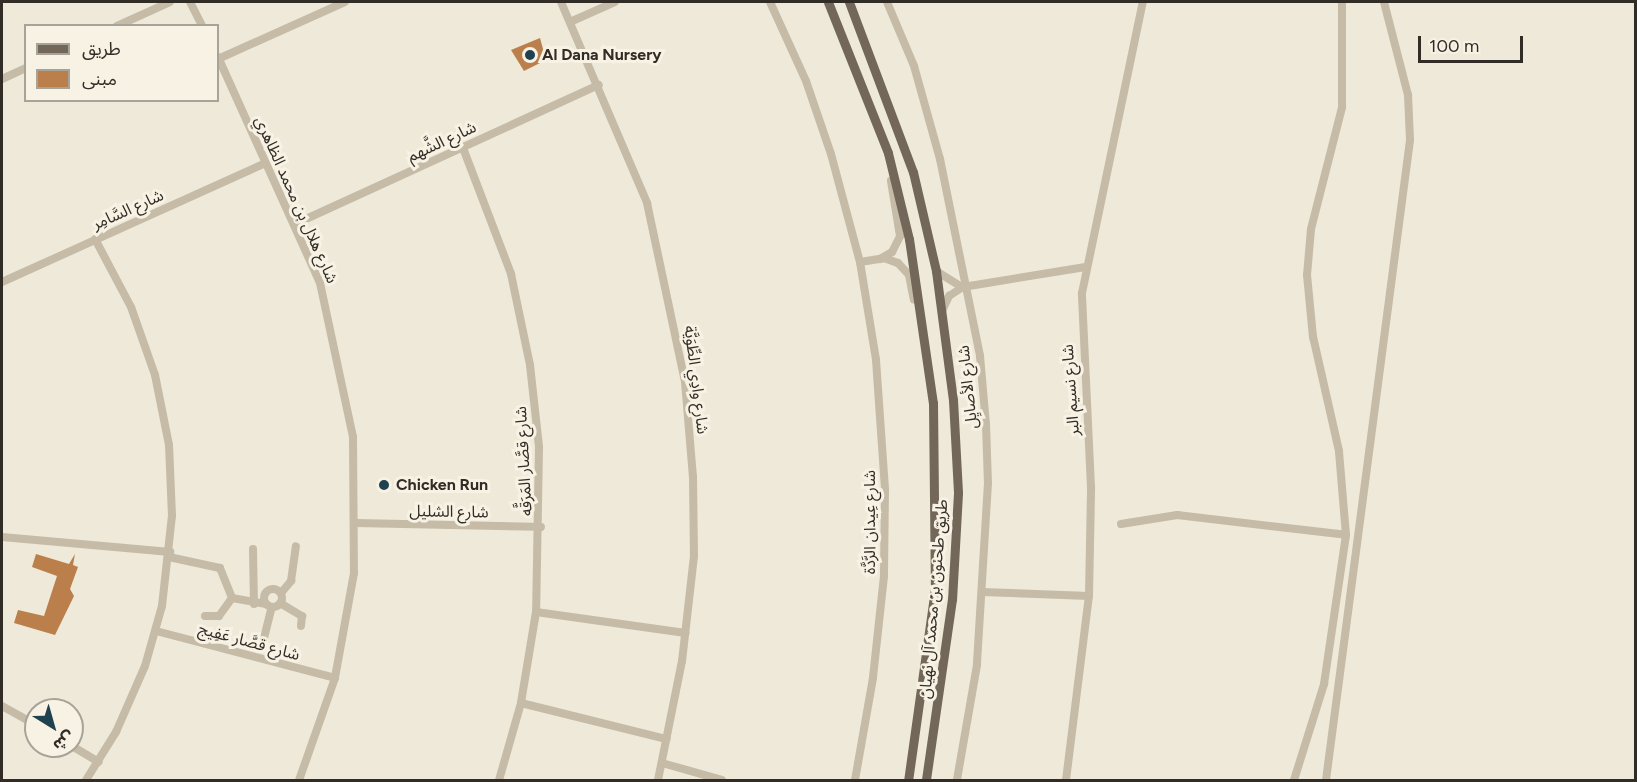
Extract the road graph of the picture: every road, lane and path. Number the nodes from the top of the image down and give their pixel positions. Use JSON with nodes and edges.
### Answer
{"nodes":[{"id":1,"x":170,"y":2,"type":"edge"},
{"id":2,"x":190,"y":2,"type":"edge"},
{"id":3,"x":345,"y":2,"type":"edge"},
{"id":4,"x":561,"y":2,"type":"edge"},
{"id":5,"x":615,"y":2,"type":"edge"},
{"id":6,"x":770,"y":2,"type":"edge"},
{"id":7,"x":828,"y":2,"type":"edge"},
{"id":8,"x":849,"y":2,"type":"edge"},
{"id":9,"x":887,"y":2,"type":"edge"},
{"id":10,"x":1143,"y":2,"type":"edge"},
{"id":11,"x":1342,"y":2,"type":"edge"},
{"id":12,"x":1384,"y":2,"type":"edge"},
{"id":13,"x":570,"y":22,"type":"junction"},
{"id":14,"x":121,"y":24,"type":"edge"},
{"id":15,"x":201,"y":24,"type":"edge"},
{"id":16,"x":219,"y":58,"type":"edge"},
{"id":17,"x":219,"y":60,"type":"edge"},
{"id":18,"x":24,"y":69,"type":"edge"},
{"id":19,"x":2,"y":79,"type":"edge"},
{"id":20,"x":600,"y":85,"type":"junction"},
{"id":21,"x":463,"y":148,"type":"junction"},
{"id":22,"x":888,"y":153,"type":"junction"},
{"id":23,"x":265,"y":163,"type":"junction"},
{"id":24,"x":295,"y":224,"type":"junction"},
{"id":25,"x":95,"y":239,"type":"junction"},
{"id":26,"x":880,"y":259,"type":"junction"},
{"id":27,"x":860,"y":262,"type":"junction"},
{"id":28,"x":1085,"y":267,"type":"junction"},
{"id":29,"x":936,"y":272,"type":"junction"},
{"id":30,"x":2,"y":282,"type":"edge"},
{"id":31,"x":965,"y":287,"type":"junction"},
{"id":32,"x":942,"y":312,"type":"junction"},
{"id":33,"x":926,"y":332,"type":"junction"},
{"id":34,"x":356,"y":523,"type":"junction"},
{"id":35,"x":1121,"y":524,"type":"dead end"},
{"id":36,"x":541,"y":528,"type":"junction"},
{"id":37,"x":1346,"y":535,"type":"junction"},
{"id":38,"x":2,"y":537,"type":"edge"},
{"id":39,"x":296,"y":546,"type":"dead end"},
{"id":40,"x":253,"y":549,"type":"dead end"},
{"id":41,"x":170,"y":554,"type":"junction"},
{"id":42,"x":982,"y":592,"type":"junction"},
{"id":43,"x":281,"y":593,"type":"junction"},
{"id":44,"x":1089,"y":597,"type":"junction"},
{"id":45,"x":232,"y":598,"type":"junction"},
{"id":46,"x":254,"y":604,"type":"junction"},
{"id":47,"x":273,"y":604,"type":"junction"},
{"id":48,"x":536,"y":612,"type":"junction"},
{"id":49,"x":205,"y":616,"type":"dead end"},
{"id":50,"x":301,"y":626,"type":"dead end"},
{"id":51,"x":156,"y":631,"type":"junction"},
{"id":52,"x":686,"y":633,"type":"junction"},
{"id":53,"x":264,"y":638,"type":"dead end"},
{"id":54,"x":335,"y":678,"type":"junction"},
{"id":55,"x":521,"y":703,"type":"junction"},
{"id":56,"x":2,"y":706,"type":"edge"},
{"id":57,"x":24,"y":718,"type":"edge"},
{"id":58,"x":667,"y":739,"type":"junction"},
{"id":59,"x":84,"y":753,"type":"edge"},
{"id":60,"x":99,"y":762,"type":"junction"},
{"id":61,"x":662,"y":763,"type":"junction"},
{"id":62,"x":86,"y":780,"type":"edge"},
{"id":63,"x":299,"y":780,"type":"edge"},
{"id":64,"x":499,"y":780,"type":"edge"},
{"id":65,"x":658,"y":780,"type":"edge"},
{"id":66,"x":722,"y":780,"type":"edge"},
{"id":67,"x":855,"y":780,"type":"edge"},
{"id":68,"x":908,"y":780,"type":"edge"},
{"id":69,"x":926,"y":780,"type":"edge"},
{"id":70,"x":957,"y":780,"type":"edge"},
{"id":71,"x":1066,"y":780,"type":"edge"},
{"id":72,"x":1294,"y":780,"type":"edge"},
{"id":73,"x":1326,"y":780,"type":"edge"}],
"edges":[{"from":1,"to":14,"type":"street"},
{"from":2,"to":15,"type":"street"},
{"from":3,"to":16,"type":"street"},
{"from":4,"to":13,"type":"street","name":"شارع وادِي الطِّوَيَّة"},
{"from":5,"to":13,"type":"street"},
{"from":6,"to":27,"type":"street","name":"شارع عِيدان الرَّدَّة"},
{"from":7,"to":22,"type":"main road","name":"طريق طحنون بن محمد آل نهيان"},
{"from":8,"to":29,"type":"main road","name":"طريق طحنون بن محمد آل نهيان"},
{"from":9,"to":31,"type":"street","name":"شارع الأصايِل"},
{"from":10,"to":28,"type":"street","name":"شارع نسيم البر"},
{"from":11,"to":37,"type":"street"},
{"from":12,"to":73,"type":"street"},
{"from":13,"to":20,"type":"street","name":"شارع وادِي الطِّوَيَّة"},
{"from":17,"to":23,"type":"street","name":"شارع هلال بن محمد الظاهري"},
{"from":18,"to":19,"type":"street"},
{"from":20,"to":21,"type":"street","name":"شارع الشَّهم"},
{"from":20,"to":52,"type":"street","name":"شارع وادِي الطِّوَيَّة"},
{"from":21,"to":24,"type":"street","name":"شارع الشَّهم"},
{"from":21,"to":36,"type":"street","name":"شارع قصَّار المَرَقَّه"},
{"from":22,"to":26,"type":"street"},
{"from":22,"to":33,"type":"main road","name":"طريق طحنون بن محمد آل نهيان"},
{"from":23,"to":24,"type":"street","name":"شارع هلال بن محمد الظاهري"},
{"from":23,"to":25,"type":"street","name":"شارع السَّامِر"},
{"from":24,"to":34,"type":"street","name":"شارع هلال بن محمد الظاهري"},
{"from":25,"to":30,"type":"street","name":"شارع السَّامِر"},
{"from":25,"to":41,"type":"street"},
{"from":26,"to":27,"type":"street"},
{"from":26,"to":33,"type":"street"},
{"from":27,"to":67,"type":"street","name":"شارع عِيدان الرَّدَّة"},
{"from":28,"to":31,"type":"street"},
{"from":28,"to":44,"type":"street","name":"شارع نسيم البر"},
{"from":29,"to":31,"type":"street"},
{"from":29,"to":32,"type":"main road","name":"طريق طحنون بن محمد آل نهيان"},
{"from":31,"to":32,"type":"street"},
{"from":31,"to":42,"type":"street","name":"شارع الأصايِل"},
{"from":32,"to":69,"type":"main road","name":"طريق طحنون بن محمد آل نهيان"},
{"from":33,"to":68,"type":"main road","name":"طريق طحنون بن محمد آل نهيان"},
{"from":34,"to":36,"type":"street","name":"شارع الشليل"},
{"from":34,"to":54,"type":"street","name":"شارع هلال بن محمد الظاهري"},
{"from":35,"to":37,"type":"street"},
{"from":36,"to":48,"type":"street","name":"شارع قصَّار المَرَقَّه"},
{"from":37,"to":72,"type":"street"},
{"from":38,"to":41,"type":"street"},
{"from":39,"to":43,"type":"street"},
{"from":40,"to":46,"type":"street"},
{"from":41,"to":45,"type":"street"},
{"from":41,"to":51,"type":"street"},
{"from":42,"to":44,"type":"street"},
{"from":42,"to":70,"type":"street","name":"شارع الأصايِل"},
{"from":43,"to":47,"type":"street"},
{"from":43,"to":47,"type":"street"},
{"from":44,"to":71,"type":"street","name":"شارع نسيم البر"},
{"from":45,"to":46,"type":"street"},
{"from":45,"to":49,"type":"street"},
{"from":46,"to":47,"type":"street"},
{"from":47,"to":50,"type":"street"},
{"from":47,"to":53,"type":"street"},
{"from":48,"to":52,"type":"street"},
{"from":48,"to":55,"type":"street","name":"شارع قصَّار المَرَقَّه"},
{"from":51,"to":54,"type":"street","name":"شارع قصَّار عَفِيج"},
{"from":51,"to":60,"type":"street"},
{"from":52,"to":58,"type":"street","name":"شارع وادِي الطِّوَيَّة"},
{"from":54,"to":63,"type":"street","name":"شارع هلال بن محمد الظاهري"},
{"from":55,"to":58,"type":"street"},
{"from":55,"to":64,"type":"street","name":"شارع قصَّار المَرَقَّه"},
{"from":56,"to":57,"type":"street"},
{"from":58,"to":61,"type":"street","name":"شارع وادِي الطِّوَيَّة"},
{"from":59,"to":60,"type":"street"},
{"from":60,"to":62,"type":"street"},
{"from":61,"to":65,"type":"street","name":"شارع وادِي الطِّوَيَّة"},
{"from":61,"to":66,"type":"street"}]}
